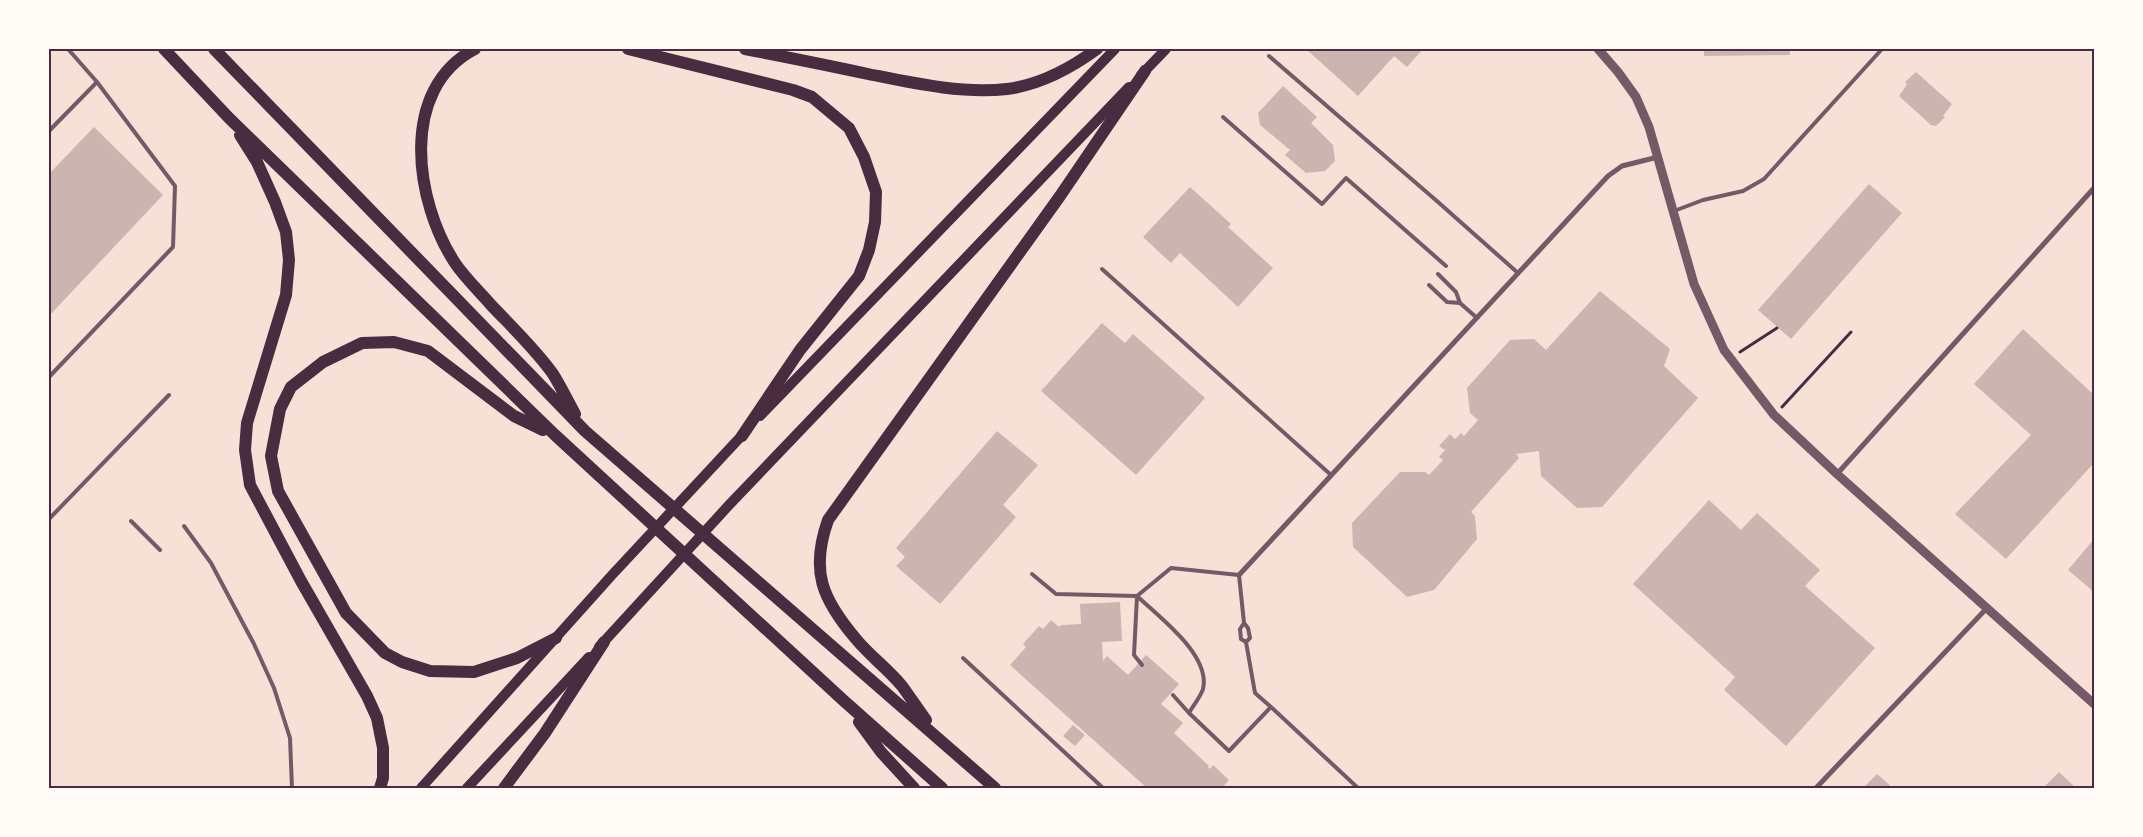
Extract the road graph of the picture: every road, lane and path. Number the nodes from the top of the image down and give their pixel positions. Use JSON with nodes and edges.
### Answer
{"nodes":[{"id":1,"x":68,"y":49,"type":"edge"},
{"id":2,"x":164,"y":49,"type":"edge"},
{"id":3,"x":214,"y":49,"type":"edge"},
{"id":4,"x":474,"y":49,"type":"edge"},
{"id":5,"x":628,"y":49,"type":"edge"},
{"id":6,"x":745,"y":49,"type":"edge"},
{"id":7,"x":1097,"y":49,"type":"edge"},
{"id":8,"x":1115,"y":49,"type":"edge"},
{"id":9,"x":1166,"y":49,"type":"edge"},
{"id":10,"x":1598,"y":49,"type":"edge"},
{"id":11,"x":1882,"y":49,"type":"edge"},
{"id":12,"x":1269,"y":56,"type":"dead end"},
{"id":13,"x":1145,"y":71,"type":"junction"},
{"id":14,"x":96,"y":82,"type":"junction"},
{"id":15,"x":229,"y":118,"type":"junction"},
{"id":16,"x":1223,"y":118,"type":"dead end"},
{"id":17,"x":49,"y":131,"type":"edge"},
{"id":18,"x":1658,"y":156,"type":"junction"},
{"id":19,"x":2094,"y":188,"type":"edge"},
{"id":20,"x":1674,"y":211,"type":"junction"},
{"id":21,"x":1446,"y":266,"type":"dead end"},
{"id":22,"x":1102,"y":269,"type":"dead end"},
{"id":23,"x":1438,"y":274,"type":"dead end"},
{"id":24,"x":1518,"y":274,"type":"junction"},
{"id":25,"x":1429,"y":285,"type":"dead end"},
{"id":26,"x":1460,"y":303,"type":"junction"},
{"id":27,"x":1477,"y":318,"type":"junction"},
{"id":28,"x":1777,"y":328,"type":"dead end"},
{"id":29,"x":1851,"y":332,"type":"dead end"},
{"id":30,"x":1731,"y":358,"type":"junction"},
{"id":31,"x":49,"y":377,"type":"edge"},
{"id":32,"x":169,"y":395,"type":"dead end"},
{"id":33,"x":1774,"y":415,"type":"junction"},
{"id":34,"x":586,"y":431,"type":"junction"},
{"id":35,"x":555,"y":435,"type":"junction"},
{"id":36,"x":742,"y":436,"type":"junction"},
{"id":37,"x":1837,"y":474,"type":"junction"},
{"id":38,"x":1331,"y":475,"type":"junction"},
{"id":39,"x":49,"y":519,"type":"edge"},
{"id":40,"x":131,"y":521,"type":"dead end"},
{"id":41,"x":184,"y":526,"type":"dead end"},
{"id":42,"x":160,"y":550,"type":"dead end"},
{"id":43,"x":1032,"y":574,"type":"dead end"},
{"id":44,"x":1240,"y":575,"type":"junction"},
{"id":45,"x":1137,"y":596,"type":"junction"},
{"id":46,"x":1988,"y":608,"type":"junction"},
{"id":47,"x":1244,"y":623,"type":"junction"},
{"id":48,"x":556,"y":638,"type":"junction"},
{"id":49,"x":604,"y":642,"type":"junction"},
{"id":50,"x":1246,"y":642,"type":"junction"},
{"id":51,"x":963,"y":658,"type":"dead end"},
{"id":52,"x":1142,"y":665,"type":"dead end"},
{"id":53,"x":1174,"y":695,"type":"dead end"},
{"id":54,"x":842,"y":700,"type":"junction"},
{"id":55,"x":2094,"y":704,"type":"edge"},
{"id":56,"x":1271,"y":707,"type":"junction"},
{"id":57,"x":1189,"y":713,"type":"junction"},
{"id":58,"x":940,"y":738,"type":"junction"},
{"id":59,"x":292,"y":788,"type":"edge"},
{"id":60,"x":380,"y":788,"type":"edge"},
{"id":61,"x":421,"y":788,"type":"edge"},
{"id":62,"x":468,"y":788,"type":"edge"},
{"id":63,"x":504,"y":788,"type":"edge"},
{"id":64,"x":914,"y":788,"type":"edge"},
{"id":65,"x":942,"y":788,"type":"edge"},
{"id":66,"x":995,"y":788,"type":"edge"},
{"id":67,"x":1103,"y":788,"type":"edge"},
{"id":68,"x":1358,"y":788,"type":"edge"},
{"id":69,"x":1816,"y":788,"type":"edge"}],
"edges":[{"from":1,"to":14,"type":"lane"},
{"from":2,"to":15,"type":"main road"},
{"from":3,"to":34,"type":"main road"},
{"from":4,"to":34,"type":"main road"},
{"from":5,"to":36,"type":"main road"},
{"from":6,"to":7,"type":"main road"},
{"from":8,"to":36,"type":"main road"},
{"from":9,"to":13,"type":"main road"},
{"from":10,"to":18,"type":"street"},
{"from":11,"to":20,"type":"lane"},
{"from":12,"to":24,"type":"lane"},
{"from":13,"to":49,"type":"main road"},
{"from":13,"to":58,"type":"main road"},
{"from":14,"to":17,"type":"lane"},
{"from":14,"to":31,"type":"lane"},
{"from":15,"to":35,"type":"main road"},
{"from":15,"to":60,"type":"main road"},
{"from":16,"to":21,"type":"lane"},
{"from":18,"to":20,"type":"street"},
{"from":18,"to":24,"type":"street"},
{"from":19,"to":37,"type":"street"},
{"from":20,"to":30,"type":"street"},
{"from":22,"to":38,"type":"lane"},
{"from":23,"to":26,"type":"lane"},
{"from":24,"to":27,"type":"street"},
{"from":25,"to":26,"type":"lane"},
{"from":26,"to":27,"type":"lane"},
{"from":27,"to":38,"type":"street"},
{"from":28,"to":30,"type":"path"},
{"from":29,"to":33,"type":"path"},
{"from":30,"to":33,"type":"street"},
{"from":32,"to":39,"type":"lane"},
{"from":33,"to":37,"type":"street"},
{"from":34,"to":58,"type":"main road"},
{"from":35,"to":48,"type":"main road"},
{"from":35,"to":54,"type":"main road"},
{"from":36,"to":48,"type":"main road"},
{"from":37,"to":46,"type":"street"},
{"from":38,"to":44,"type":"street"},
{"from":40,"to":42,"type":"lane"},
{"from":41,"to":59,"type":"lane"},
{"from":43,"to":45,"type":"lane"},
{"from":44,"to":45,"type":"lane"},
{"from":44,"to":47,"type":"lane"},
{"from":45,"to":52,"type":"lane"},
{"from":45,"to":57,"type":"lane"},
{"from":46,"to":55,"type":"street"},
{"from":46,"to":69,"type":"street"},
{"from":47,"to":50,"type":"lane"},
{"from":47,"to":50,"type":"lane"},
{"from":48,"to":61,"type":"main road"},
{"from":49,"to":62,"type":"main road"},
{"from":49,"to":63,"type":"main road"},
{"from":50,"to":56,"type":"lane"},
{"from":51,"to":67,"type":"lane"},
{"from":53,"to":57,"type":"lane"},
{"from":54,"to":64,"type":"main road"},
{"from":54,"to":65,"type":"main road"},
{"from":56,"to":57,"type":"lane"},
{"from":56,"to":68,"type":"lane"},
{"from":58,"to":66,"type":"main road"}]}
